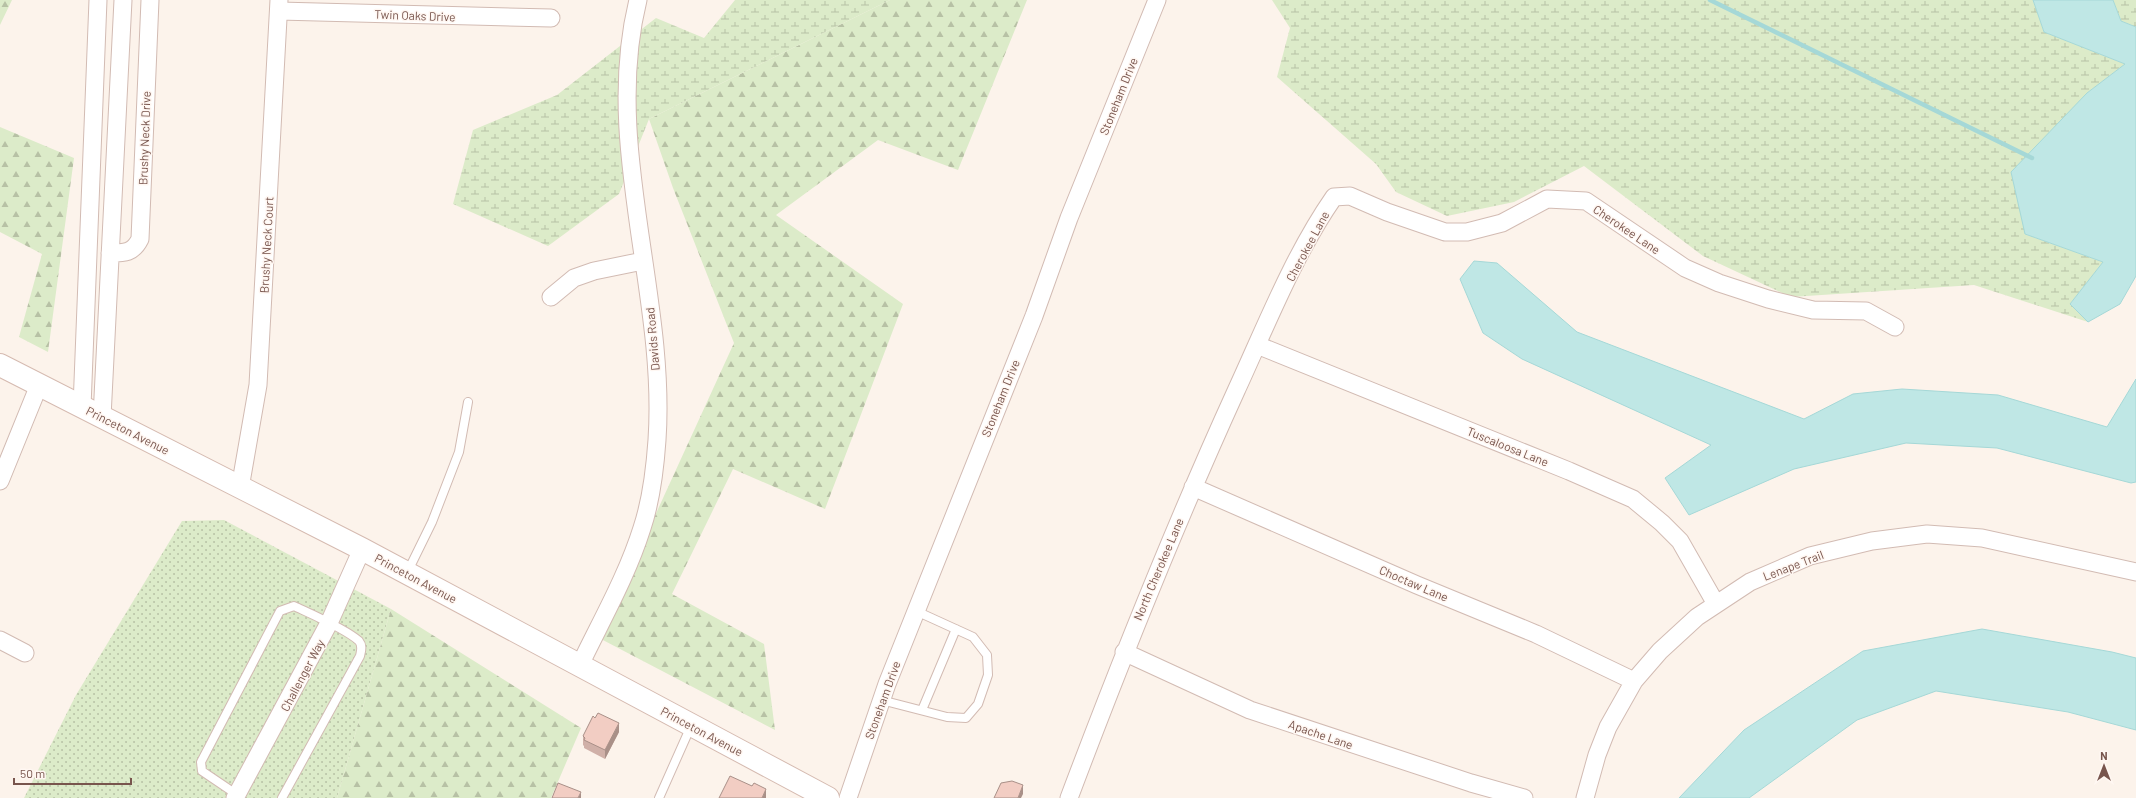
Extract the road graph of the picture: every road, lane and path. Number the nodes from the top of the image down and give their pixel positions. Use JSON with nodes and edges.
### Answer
{"nodes":[{"id":1,"x":98,"y":0,"type":"edge"},
{"id":2,"x":123,"y":0,"type":"edge"},
{"id":3,"x":150,"y":0,"type":"edge"},
{"id":4,"x":638,"y":0,"type":"edge"},
{"id":5,"x":1157,"y":0,"type":"edge"},
{"id":6,"x":279,"y":5,"type":"edge"},
{"id":7,"x":551,"y":18,"type":"dead end"},
{"id":8,"x":94,"y":87,"type":"junction"},
{"id":9,"x":119,"y":88,"type":"junction"},
{"id":10,"x":88,"y":238,"type":"junction"},
{"id":11,"x":111,"y":245,"type":"junction"},
{"id":12,"x":643,"y":261,"type":"junction"},
{"id":13,"x":551,"y":297,"type":"dead end"},
{"id":14,"x":1895,"y":327,"type":"dead end"},
{"id":15,"x":1257,"y":345,"type":"junction"},
{"id":16,"x":0,"y":365,"type":"edge"},
{"id":17,"x":39,"y":385,"type":"junction"},
{"id":18,"x":468,"y":402,"type":"dead end"},
{"id":19,"x":82,"y":407,"type":"junction"},
{"id":20,"x":102,"y":417,"type":"junction"},
{"id":21,"x":0,"y":481,"type":"edge"},
{"id":22,"x":1192,"y":487,"type":"junction"},
{"id":23,"x":240,"y":488,"type":"junction"},
{"id":24,"x":362,"y":548,"type":"junction"},
{"id":25,"x":2136,"y":572,"type":"edge"},
{"id":26,"x":407,"y":573,"type":"junction"},
{"id":27,"x":1716,"y":604,"type":"junction"},
{"id":28,"x":916,"y":611,"type":"junction"},
{"id":29,"x":329,"y":623,"type":"junction"},
{"id":30,"x":956,"y":629,"type":"junction"},
{"id":31,"x":0,"y":640,"type":"edge"},
{"id":32,"x":1124,"y":652,"type":"junction"},
{"id":33,"x":26,"y":653,"type":"dead end"},
{"id":34,"x":580,"y":665,"type":"junction"},
{"id":35,"x":1634,"y":681,"type":"junction"},
{"id":36,"x":881,"y":700,"type":"junction"},
{"id":37,"x":922,"y":710,"type":"junction"},
{"id":38,"x":691,"y":725,"type":"junction"},
{"id":39,"x":239,"y":797,"type":"edge"},
{"id":40,"x":282,"y":798,"type":"edge"},
{"id":41,"x":659,"y":798,"type":"edge"},
{"id":42,"x":828,"y":798,"type":"edge"},
{"id":43,"x":848,"y":798,"type":"edge"},
{"id":44,"x":1069,"y":798,"type":"edge"},
{"id":45,"x":1524,"y":798,"type":"edge"},
{"id":46,"x":1585,"y":798,"type":"edge"}],
"edges":[{"from":1,"to":8,"type":"street"},
{"from":2,"to":9,"type":"street"},
{"from":3,"to":11,"type":"street","name":"Brushy Neck Drive"},
{"from":4,"to":12,"type":"street","name":"Davids Road"},
{"from":5,"to":28,"type":"street","name":"Stoneham Drive"},
{"from":6,"to":7,"type":"street","name":"Twin Oaks Drive"},
{"from":6,"to":23,"type":"street","name":"Brushy Neck Court"},
{"from":8,"to":9,"type":"street"},
{"from":8,"to":10,"type":"street"},
{"from":9,"to":11,"type":"street"},
{"from":10,"to":11,"type":"street","name":"Brushy Neck Drive"},
{"from":10,"to":19,"type":"street"},
{"from":11,"to":20,"type":"street"},
{"from":12,"to":13,"type":"street"},
{"from":12,"to":34,"type":"street","name":"Davids Road"},
{"from":14,"to":15,"type":"street","name":"Cherokee Lane"},
{"from":15,"to":22,"type":"street","name":"North Cherokee Lane"},
{"from":15,"to":27,"type":"street","name":"Tuscaloosa Lane"},
{"from":16,"to":17,"type":"main road","name":"Princeton Avenue"},
{"from":17,"to":19,"type":"main road","name":"Princeton Avenue"},
{"from":17,"to":21,"type":"street"},
{"from":18,"to":26,"type":"lane"},
{"from":19,"to":20,"type":"main road","name":"Princeton Avenue"},
{"from":20,"to":23,"type":"main road","name":"Princeton Avenue"},
{"from":22,"to":32,"type":"street","name":"North Cherokee Lane"},
{"from":22,"to":35,"type":"street","name":"Choctaw Lane"},
{"from":23,"to":24,"type":"main road","name":"Princeton Avenue"},
{"from":24,"to":26,"type":"main road","name":"Princeton Avenue"},
{"from":24,"to":29,"type":"street","name":"Challenger Way"},
{"from":25,"to":27,"type":"street","name":"Lenape Trail"},
{"from":26,"to":34,"type":"main road","name":"Princeton Avenue"},
{"from":27,"to":35,"type":"street","name":"Lenape Trail"},
{"from":28,"to":30,"type":"lane"},
{"from":28,"to":36,"type":"street","name":"Stoneham Drive"},
{"from":29,"to":39,"type":"street","name":"Challenger Way"},
{"from":29,"to":39,"type":"lane"},
{"from":29,"to":40,"type":"lane"},
{"from":30,"to":37,"type":"lane"},
{"from":30,"to":37,"type":"lane"},
{"from":31,"to":33,"type":"street"},
{"from":32,"to":44,"type":"street","name":"North Cherokee Lane"},
{"from":32,"to":45,"type":"street","name":"Apache Lane"},
{"from":34,"to":38,"type":"main road","name":"Princeton Avenue"},
{"from":35,"to":46,"type":"street","name":"Lenape Trail"},
{"from":36,"to":37,"type":"lane"},
{"from":36,"to":43,"type":"street","name":"Stoneham Drive"},
{"from":38,"to":41,"type":"lane"},
{"from":38,"to":42,"type":"main road","name":"Princeton Avenue"}]}
